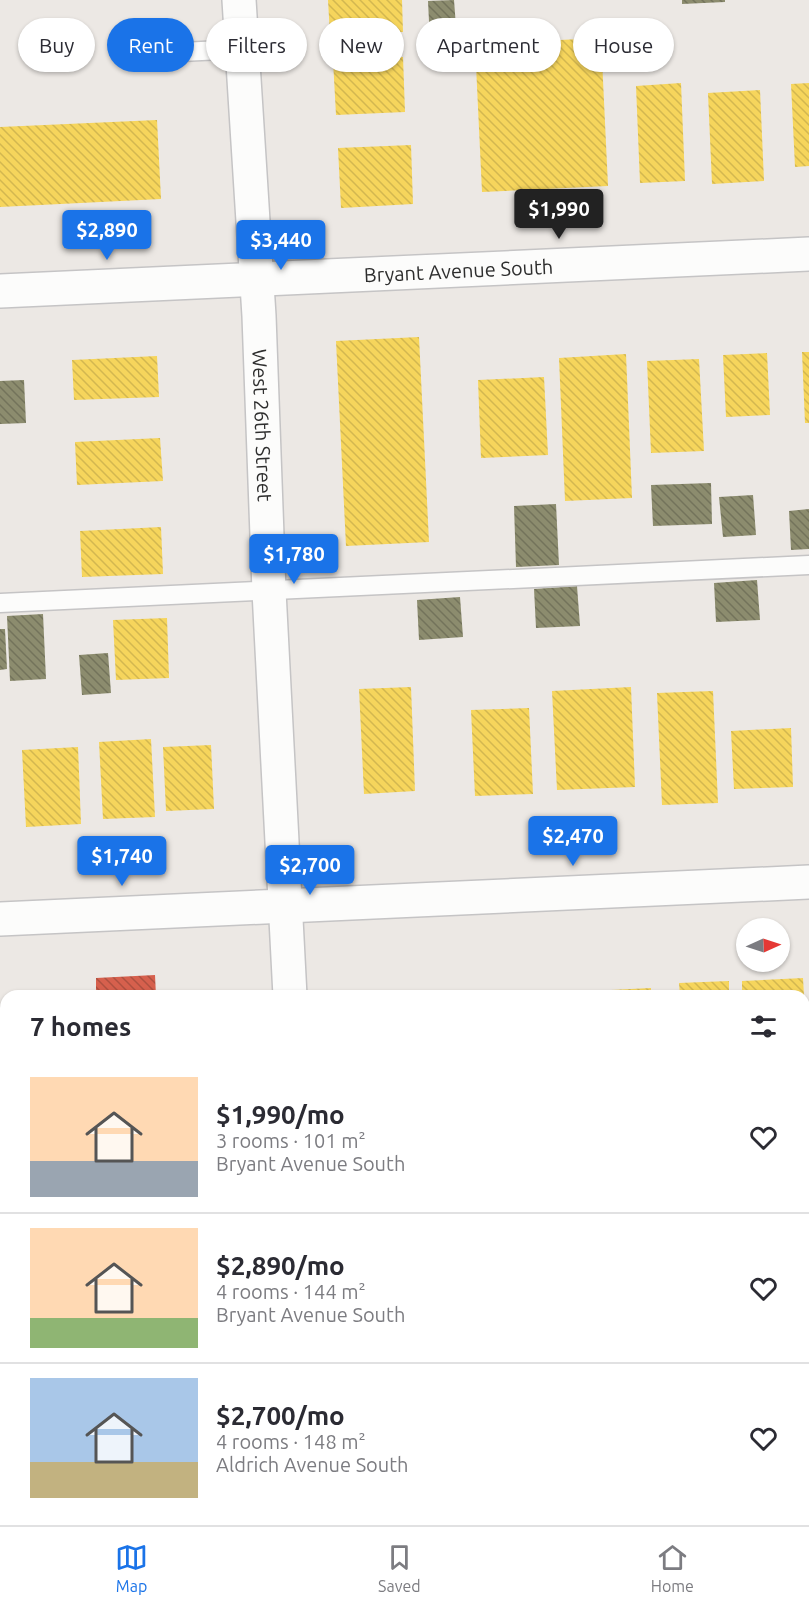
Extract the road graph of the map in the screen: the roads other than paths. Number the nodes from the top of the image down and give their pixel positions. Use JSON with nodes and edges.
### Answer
{"nodes":[{"id":1,"x":238,"y":0,"type":"edge"},
{"id":2,"x":239,"y":18,"type":"edge"},
{"id":3,"x":243,"y":72,"type":"edge"},
{"id":4,"x":809,"y":254,"type":"edge"},
{"id":5,"x":256,"y":280,"type":"junction"},
{"id":6,"x":0,"y":291,"type":"edge"},
{"id":7,"x":809,"y":565,"type":"edge"},
{"id":8,"x":269,"y":591,"type":"junction"},
{"id":9,"x":0,"y":603,"type":"edge"},
{"id":10,"x":809,"y":882,"type":"edge"},
{"id":11,"x":285,"y":906,"type":"junction"},
{"id":12,"x":0,"y":919,"type":"edge"},
{"id":13,"x":290,"y":990,"type":"edge"}],
"edges":[{"from":1,"to":2,"type":"street","name":"West 26th Street"},
{"from":3,"to":5,"type":"street","name":"West 26th Street"},
{"from":4,"to":5,"type":"street","name":"Bryant Avenue South"},
{"from":5,"to":6,"type":"street","name":"Bryant Avenue South"},
{"from":5,"to":8,"type":"street","name":"West 26th Street"},
{"from":7,"to":8,"type":"lane"},
{"from":8,"to":9,"type":"lane"},
{"from":8,"to":11,"type":"street","name":"West 26th Street"},
{"from":10,"to":11,"type":"street"},
{"from":11,"to":12,"type":"street"},
{"from":11,"to":13,"type":"street","name":"West 26th Street"}]}
